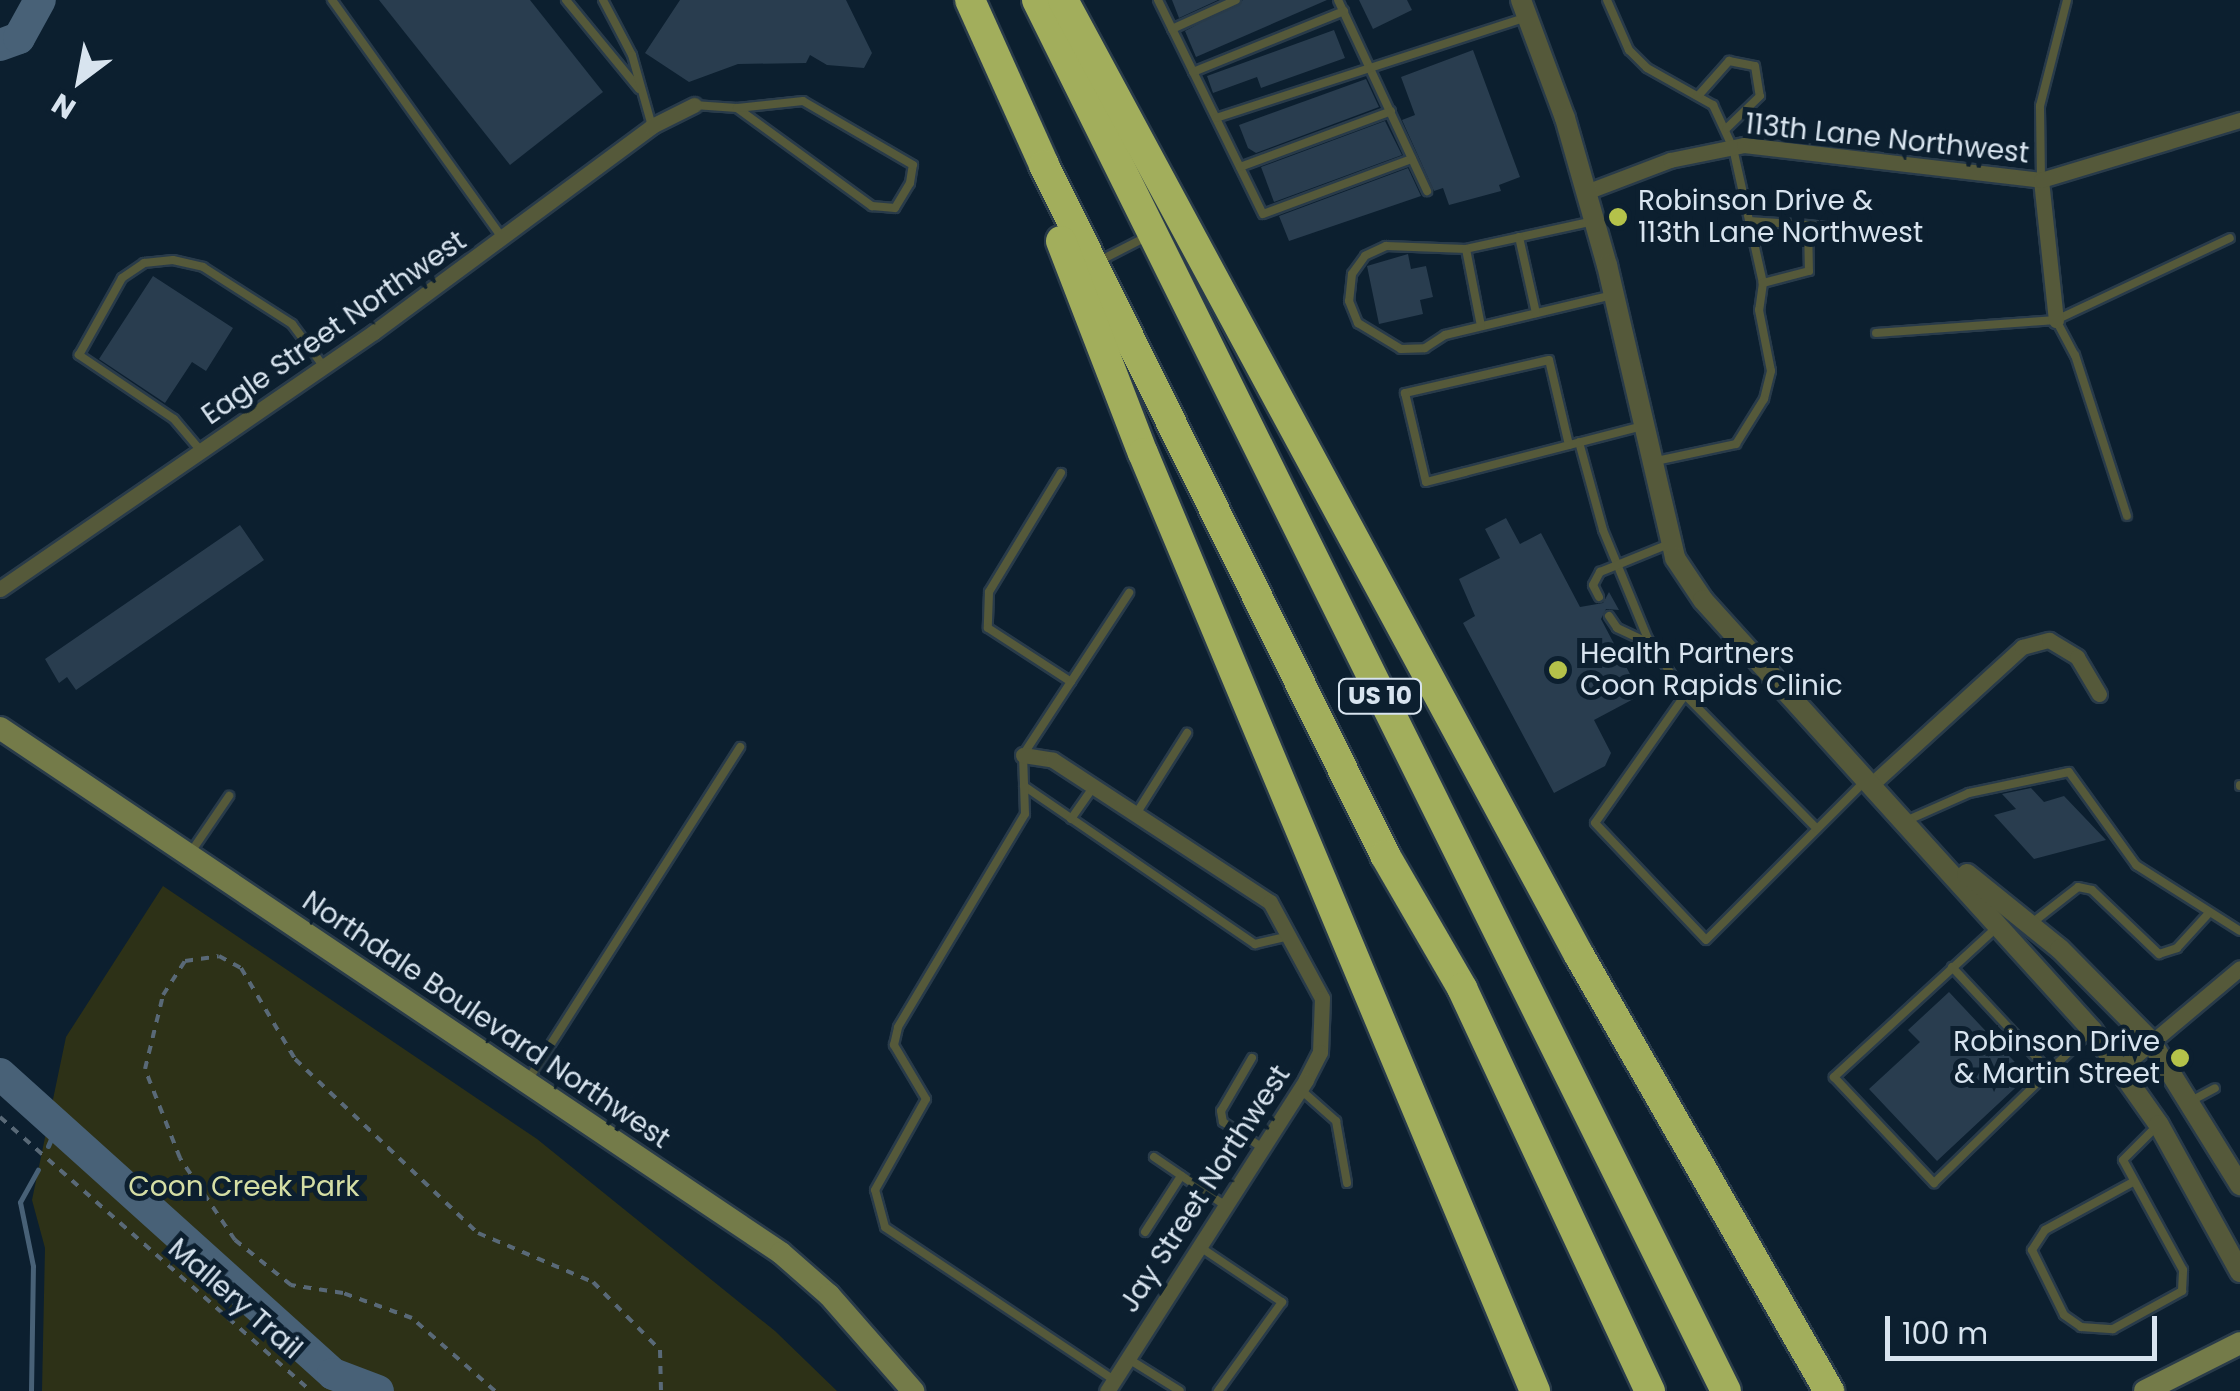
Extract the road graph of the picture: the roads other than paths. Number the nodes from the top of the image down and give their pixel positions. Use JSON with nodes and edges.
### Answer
{"nodes":[{"id":1,"x":332,"y":0,"type":"edge"},
{"id":2,"x":566,"y":0,"type":"edge"},
{"id":3,"x":603,"y":0,"type":"edge"},
{"id":4,"x":970,"y":0,"type":"edge"},
{"id":5,"x":1037,"y":0,"type":"edge"},
{"id":6,"x":1063,"y":0,"type":"edge"},
{"id":7,"x":1158,"y":0,"type":"edge"},
{"id":8,"x":1236,"y":0,"type":"edge"},
{"id":9,"x":1338,"y":0,"type":"edge"},
{"id":10,"x":1607,"y":0,"type":"edge"},
{"id":11,"x":2067,"y":0,"type":"edge"},
{"id":12,"x":1524,"y":8,"type":"edge"},
{"id":13,"x":1344,"y":11,"type":"junction"},
{"id":14,"x":1172,"y":28,"type":"junction"},
{"id":15,"x":1370,"y":64,"type":"junction"},
{"id":16,"x":1193,"y":72,"type":"junction"},
{"id":17,"x":642,"y":91,"type":"junction"},
{"id":18,"x":1698,"y":96,"type":"junction"},
{"id":19,"x":694,"y":105,"type":"joint"},
{"id":20,"x":737,"y":108,"type":"junction"},
{"id":21,"x":1391,"y":111,"type":"junction"},
{"id":22,"x":1216,"y":118,"type":"junction"},
{"id":23,"x":2240,"y":120,"type":"edge"},
{"id":24,"x":652,"y":126,"type":"junction"},
{"id":25,"x":1726,"y":129,"type":"junction"},
{"id":26,"x":1732,"y":148,"type":"junction"},
{"id":27,"x":1412,"y":159,"type":"junction"},
{"id":28,"x":1240,"y":167,"type":"junction"},
{"id":29,"x":2041,"y":180,"type":"junction"},
{"id":30,"x":1427,"y":191,"type":"dead end"},
{"id":31,"x":1586,"y":192,"type":"junction"},
{"id":32,"x":1749,"y":220,"type":"junction"},
{"id":33,"x":1594,"y":221,"type":"junction"},
{"id":34,"x":1808,"y":225,"type":"junction"},
{"id":35,"x":1850,"y":230,"type":"dead end"},
{"id":36,"x":1152,"y":234,"type":"junction"},
{"id":37,"x":1519,"y":237,"type":"junction"},
{"id":38,"x":502,"y":238,"type":"junction"},
{"id":39,"x":2230,"y":238,"type":"dead end"},
{"id":40,"x":1466,"y":248,"type":"junction"},
{"id":41,"x":1092,"y":264,"type":"junction"},
{"id":42,"x":1763,"y":283,"type":"junction"},
{"id":43,"x":1614,"y":294,"type":"junction"},
{"id":44,"x":1536,"y":313,"type":"junction"},
{"id":45,"x":2056,"y":320,"type":"junction"},
{"id":46,"x":1481,"y":326,"type":"junction"},
{"id":47,"x":1876,"y":333,"type":"dead end"},
{"id":48,"x":324,"y":368,"type":"junction"},
{"id":49,"x":1643,"y":426,"type":"junction"},
{"id":50,"x":1574,"y":444,"type":"junction"},
{"id":51,"x":202,"y":452,"type":"junction"},
{"id":52,"x":1651,"y":462,"type":"junction"},
{"id":53,"x":1061,"y":473,"type":"dead end"},
{"id":54,"x":2127,"y":516,"type":"dead end"},
{"id":55,"x":1670,"y":544,"type":"junction"},
{"id":56,"x":1617,"y":564,"type":"junction"},
{"id":57,"x":0,"y":588,"type":"edge"},
{"id":58,"x":1130,"y":593,"type":"dead end"},
{"id":59,"x":1599,"y":597,"type":"dead end"},
{"id":60,"x":1609,"y":616,"type":"dead end"},
{"id":61,"x":1651,"y":644,"type":"junction"},
{"id":62,"x":1071,"y":682,"type":"junction"},
{"id":63,"x":2099,"y":694,"type":"dead end"},
{"id":64,"x":1685,"y":695,"type":"junction"},
{"id":65,"x":0,"y":728,"type":"edge"},
{"id":66,"x":1187,"y":733,"type":"dead end"},
{"id":67,"x":740,"y":748,"type":"dead end"},
{"id":68,"x":1023,"y":755,"type":"junction"},
{"id":69,"x":1869,"y":782,"type":"junction"},
{"id":70,"x":1024,"y":786,"type":"junction"},
{"id":71,"x":1094,"y":786,"type":"junction"},
{"id":72,"x":229,"y":796,"type":"dead end"},
{"id":73,"x":1136,"y":814,"type":"junction"},
{"id":74,"x":1071,"y":818,"type":"junction"},
{"id":75,"x":1904,"y":822,"type":"junction"},
{"id":76,"x":1817,"y":829,"type":"junction"},
{"id":77,"x":188,"y":856,"type":"junction"},
{"id":78,"x":2208,"y":914,"type":"junction"},
{"id":79,"x":2000,"y":925,"type":"junction"},
{"id":80,"x":2029,"y":925,"type":"junction"},
{"id":81,"x":2240,"y":931,"type":"edge"},
{"id":82,"x":1291,"y":936,"type":"junction"},
{"id":83,"x":1952,"y":966,"type":"junction"},
{"id":84,"x":2240,"y":968,"type":"edge"},
{"id":85,"x":2092,"y":1030,"type":"junction"},
{"id":86,"x":2150,"y":1040,"type":"junction"},
{"id":87,"x":1252,"y":1058,"type":"dead end"},
{"id":88,"x":2121,"y":1068,"type":"junction"},
{"id":89,"x":2050,"y":1072,"type":"junction"},
{"id":90,"x":526,"y":1084,"type":"junction"},
{"id":91,"x":2215,"y":1088,"type":"dead end"},
{"id":92,"x":1300,"y":1090,"type":"junction"},
{"id":93,"x":2191,"y":1101,"type":"junction"},
{"id":94,"x":2159,"y":1125,"type":"junction"},
{"id":95,"x":1261,"y":1147,"type":"junction"},
{"id":96,"x":1154,"y":1157,"type":"dead end"},
{"id":97,"x":1181,"y":1176,"type":"junction"},
{"id":98,"x":2133,"y":1182,"type":"junction"},
{"id":99,"x":1347,"y":1183,"type":"dead end"},
{"id":100,"x":2240,"y":1184,"type":"edge"},
{"id":101,"x":1223,"y":1204,"type":"junction"},
{"id":102,"x":1144,"y":1232,"type":"dead end"},
{"id":103,"x":1196,"y":1244,"type":"junction"},
{"id":104,"x":2240,"y":1272,"type":"edge"},
{"id":105,"x":1794,"y":1340,"type":"junction"},
{"id":106,"x":2240,"y":1342,"type":"edge"},
{"id":107,"x":1127,"y":1358,"type":"junction"},
{"id":108,"x":1111,"y":1385,"type":"edge"},
{"id":109,"x":913,"y":1391,"type":"edge"},
{"id":110,"x":1180,"y":1391,"type":"edge"},
{"id":111,"x":1218,"y":1391,"type":"edge"},
{"id":112,"x":1535,"y":1391,"type":"edge"},
{"id":113,"x":1650,"y":1391,"type":"edge"},
{"id":114,"x":1726,"y":1391,"type":"edge"},
{"id":115,"x":1816,"y":1391,"type":"edge"},
{"id":116,"x":1829,"y":1391,"type":"edge"},
{"id":117,"x":2144,"y":1391,"type":"edge"}],
"edges":[{"from":1,"to":38,"type":"lane"},
{"from":2,"to":17,"type":"lane"},
{"from":3,"to":17,"type":"lane"},
{"from":4,"to":41,"type":"highway","number":"US 10"},
{"from":4,"to":112,"type":"highway"},
{"from":5,"to":36,"type":"highway","number":"US 10"},
{"from":6,"to":105,"type":"highway"},
{"from":7,"to":14,"type":"lane"},
{"from":8,"to":14,"type":"lane"},
{"from":9,"to":13,"type":"lane"},
{"from":10,"to":18,"type":"lane"},
{"from":11,"to":29,"type":"lane"},
{"from":12,"to":15,"type":"lane"},
{"from":12,"to":31,"type":"street"},
{"from":13,"to":15,"type":"lane"},
{"from":13,"to":16,"type":"lane"},
{"from":14,"to":16,"type":"lane"},
{"from":15,"to":21,"type":"lane"},
{"from":15,"to":22,"type":"lane"},
{"from":16,"to":22,"type":"lane"},
{"from":17,"to":24,"type":"lane"},
{"from":18,"to":25,"type":"lane"},
{"from":18,"to":25,"type":"lane"},
{"from":19,"to":20,"type":"lane"},
{"from":19,"to":24,"type":"street","name":"Eagle Street Northwest"},
{"from":20,"to":20,"type":"lane"},
{"from":21,"to":27,"type":"lane"},
{"from":21,"to":28,"type":"lane"},
{"from":22,"to":28,"type":"lane"},
{"from":23,"to":29,"type":"street","name":"113th Lane Northwest"},
{"from":24,"to":38,"type":"street","name":"Eagle Street Northwest"},
{"from":25,"to":26,"type":"lane"},
{"from":26,"to":29,"type":"street","name":"113th Lane Northwest"},
{"from":26,"to":31,"type":"street","name":"113th Lane Northwest"},
{"from":26,"to":32,"type":"lane"},
{"from":27,"to":28,"type":"lane"},
{"from":27,"to":30,"type":"lane"},
{"from":29,"to":45,"type":"street"},
{"from":31,"to":33,"type":"street"},
{"from":32,"to":34,"type":"lane"},
{"from":32,"to":42,"type":"lane"},
{"from":33,"to":37,"type":"lane"},
{"from":33,"to":43,"type":"street"},
{"from":34,"to":35,"type":"lane"},
{"from":34,"to":42,"type":"lane"},
{"from":36,"to":41,"type":"lane"},
{"from":36,"to":114,"type":"highway","number":"US 10"},
{"from":37,"to":40,"type":"lane"},
{"from":37,"to":44,"type":"lane"},
{"from":38,"to":48,"type":"street","name":"Eagle Street Northwest"},
{"from":39,"to":45,"type":"lane"},
{"from":40,"to":46,"type":"lane"},
{"from":40,"to":46,"type":"lane"},
{"from":41,"to":113,"type":"highway","number":"US 10"},
{"from":42,"to":52,"type":"lane"},
{"from":43,"to":44,"type":"lane"},
{"from":43,"to":49,"type":"street"},
{"from":44,"to":46,"type":"lane"},
{"from":45,"to":47,"type":"lane"},
{"from":45,"to":54,"type":"lane"},
{"from":48,"to":51,"type":"street","name":"Eagle Street Northwest"},
{"from":48,"to":51,"type":"lane"},
{"from":49,"to":50,"type":"lane"},
{"from":49,"to":52,"type":"street"},
{"from":50,"to":50,"type":"lane"},
{"from":50,"to":56,"type":"lane"},
{"from":51,"to":57,"type":"street","name":"Eagle Street Northwest"},
{"from":52,"to":55,"type":"street"},
{"from":53,"to":62,"type":"lane"},
{"from":55,"to":56,"type":"lane"},
{"from":55,"to":69,"type":"street"},
{"from":56,"to":59,"type":"lane"},
{"from":56,"to":61,"type":"lane"},
{"from":58,"to":62,"type":"lane"},
{"from":60,"to":61,"type":"lane"},
{"from":61,"to":64,"type":"lane"},
{"from":62,"to":68,"type":"lane"},
{"from":63,"to":69,"type":"street"},
{"from":64,"to":76,"type":"lane"},
{"from":64,"to":76,"type":"lane"},
{"from":65,"to":77,"type":"main road","name":"Northdale Boulevard Northwest"},
{"from":66,"to":73,"type":"lane"},
{"from":67,"to":90,"type":"lane"},
{"from":68,"to":70,"type":"lane"},
{"from":68,"to":71,"type":"street","name":"Jay Street Northwest"},
{"from":69,"to":75,"type":"street"},
{"from":69,"to":76,"type":"lane"},
{"from":70,"to":74,"type":"lane"},
{"from":70,"to":108,"type":"lane"},
{"from":71,"to":73,"type":"street","name":"Jay Street Northwest"},
{"from":71,"to":74,"type":"lane"},
{"from":72,"to":77,"type":"lane"},
{"from":73,"to":82,"type":"street","name":"Jay Street Northwest"},
{"from":74,"to":82,"type":"lane"},
{"from":75,"to":78,"type":"lane"},
{"from":75,"to":79,"type":"street"},
{"from":75,"to":80,"type":"street"},
{"from":77,"to":90,"type":"main road","name":"Northdale Boulevard Northwest"},
{"from":78,"to":80,"type":"lane"},
{"from":78,"to":81,"type":"lane"},
{"from":79,"to":83,"type":"lane"},
{"from":79,"to":85,"type":"street"},
{"from":80,"to":86,"type":"street"},
{"from":82,"to":92,"type":"street","name":"Jay Street Northwest"},
{"from":83,"to":89,"type":"lane"},
{"from":83,"to":89,"type":"lane"},
{"from":84,"to":86,"type":"street"},
{"from":85,"to":88,"type":"street"},
{"from":85,"to":89,"type":"lane"},
{"from":86,"to":88,"type":"street"},
{"from":86,"to":93,"type":"street"},
{"from":87,"to":95,"type":"lane"},
{"from":88,"to":94,"type":"street"},
{"from":90,"to":109,"type":"main road","name":"Northdale Boulevard Northwest"},
{"from":91,"to":93,"type":"lane"},
{"from":92,"to":95,"type":"street","name":"Jay Street Northwest"},
{"from":92,"to":99,"type":"lane"},
{"from":93,"to":100,"type":"street"},
{"from":94,"to":98,"type":"lane"},
{"from":94,"to":104,"type":"street"},
{"from":95,"to":101,"type":"street","name":"Jay Street Northwest"},
{"from":96,"to":97,"type":"lane"},
{"from":97,"to":101,"type":"lane"},
{"from":97,"to":102,"type":"lane"},
{"from":98,"to":98,"type":"lane"},
{"from":101,"to":103,"type":"street","name":"Jay Street Northwest"},
{"from":103,"to":107,"type":"street","name":"Jay Street Northwest"},
{"from":103,"to":111,"type":"lane"},
{"from":105,"to":115,"type":"highway"},
{"from":105,"to":116,"type":"highway"},
{"from":106,"to":117,"type":"main road"},
{"from":107,"to":108,"type":"street","name":"Jay Street Northwest"},
{"from":107,"to":110,"type":"lane"}]}
